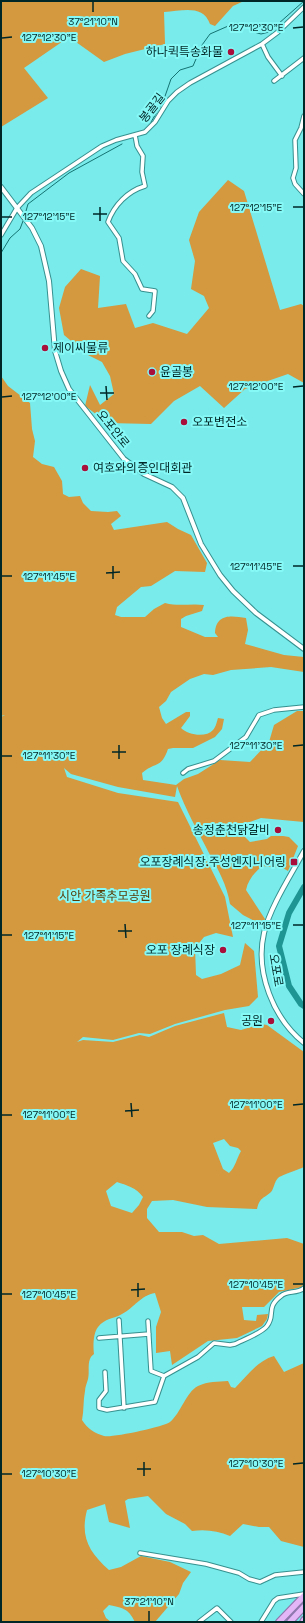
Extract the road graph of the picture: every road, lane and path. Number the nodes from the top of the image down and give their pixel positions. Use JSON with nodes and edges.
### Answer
{"nodes":[{"id":1,"x":304,"y":7,"type":"edge"},
{"id":2,"x":262,"y":44,"type":"junction"},
{"id":3,"x":304,"y":58,"type":"edge"},
{"id":4,"x":282,"y":76,"type":"junction"},
{"id":5,"x":274,"y":81,"type":"dead end"},
{"id":6,"x":304,"y":116,"type":"edge"},
{"id":7,"x":135,"y":135,"type":"junction"},
{"id":8,"x":1,"y":187,"type":"edge"},
{"id":9,"x":304,"y":194,"type":"edge"},
{"id":10,"x":17,"y":208,"type":"junction"},
{"id":11,"x":1,"y":235,"type":"edge"},
{"id":12,"x":149,"y":316,"type":"dead end"},
{"id":13,"x":304,"y":649,"type":"edge"},
{"id":14,"x":304,"y":707,"type":"edge"},
{"id":15,"x":183,"y":773,"type":"dead end"},
{"id":16,"x":304,"y":851,"type":"edge"},
{"id":17,"x":304,"y":1043,"type":"edge"},
{"id":18,"x":304,"y":1288,"type":"edge"},
{"id":19,"x":120,"y":1320,"type":"dead end"},
{"id":20,"x":148,"y":1321,"type":"dead end"},
{"id":21,"x":149,"y":1334,"type":"junction"},
{"id":22,"x":120,"y":1336,"type":"junction"},
{"id":23,"x":99,"y":1338,"type":"dead end"},
{"id":24,"x":106,"y":1372,"type":"dead end"},
{"id":25,"x":164,"y":1376,"type":"junction"},
{"id":26,"x":124,"y":1408,"type":"junction"},
{"id":27,"x":140,"y":1553,"type":"dead end"},
{"id":28,"x":304,"y":1572,"type":"edge"},
{"id":29,"x":304,"y":1595,"type":"edge"},
{"id":30,"x":304,"y":1607,"type":"edge"},
{"id":31,"x":304,"y":1610,"type":"edge"},
{"id":32,"x":199,"y":1622,"type":"edge"},
{"id":33,"x":231,"y":1622,"type":"edge"},
{"id":34,"x":261,"y":1622,"type":"edge"},
{"id":35,"x":279,"y":1622,"type":"edge"},
{"id":36,"x":291,"y":1622,"type":"edge"}],
"edges":[{"from":1,"to":2,"type":"street","name":"봉골길"},
{"from":2,"to":4,"type":"street"},
{"from":2,"to":7,"type":"street","name":"봉골길"},
{"from":3,"to":4,"type":"street"},
{"from":4,"to":5,"type":"street"},
{"from":6,"to":9,"type":"street"},
{"from":7,"to":10,"type":"street","name":"봉골길"},
{"from":7,"to":12,"type":"street"},
{"from":8,"to":10,"type":"street","name":"오포안로"},
{"from":10,"to":11,"type":"street","name":"봉골길"},
{"from":10,"to":13,"type":"street","name":"오포안로"},
{"from":14,"to":15,"type":"street"},
{"from":16,"to":17,"type":"street","name":"오포로"},
{"from":18,"to":25,"type":"street"},
{"from":19,"to":22,"type":"street"},
{"from":20,"to":21,"type":"street"},
{"from":21,"to":22,"type":"street"},
{"from":21,"to":25,"type":"street"},
{"from":22,"to":23,"type":"street"},
{"from":22,"to":26,"type":"street"},
{"from":24,"to":26,"type":"street"},
{"from":25,"to":26,"type":"street"},
{"from":27,"to":28,"type":"street"},
{"from":29,"to":34,"type":"street"},
{"from":29,"to":35,"type":"highway"},
{"from":30,"to":36,"type":"highway"},
{"from":31,"to":36,"type":"highway"},
{"from":32,"to":33,"type":"street"}]}
